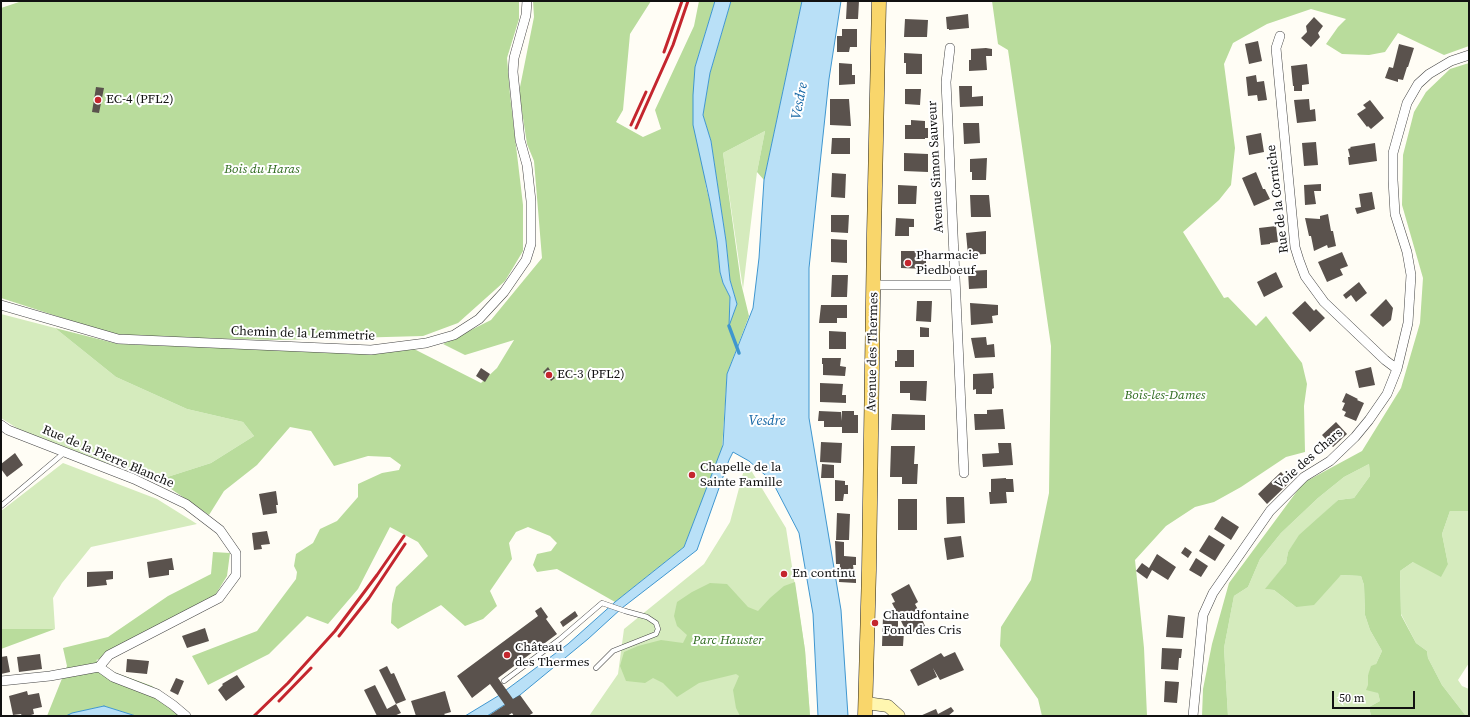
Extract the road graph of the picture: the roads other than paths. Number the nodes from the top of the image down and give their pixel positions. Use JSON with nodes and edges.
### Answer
{"nodes":[{"id":1,"x":527,"y":1,"type":"edge"},
{"id":2,"x":879,"y":1,"type":"edge"},
{"id":3,"x":1280,"y":36,"type":"dead end"},
{"id":4,"x":950,"y":48,"type":"dead end"},
{"id":5,"x":1469,"y":55,"type":"edge"},
{"id":6,"x":874,"y":285,"type":"junction"},
{"id":7,"x":955,"y":285,"type":"junction"},
{"id":8,"x":1,"y":305,"type":"edge"},
{"id":9,"x":1397,"y":369,"type":"junction"},
{"id":10,"x":1,"y":425,"type":"edge"},
{"id":11,"x":65,"y":452,"type":"junction"},
{"id":12,"x":964,"y":473,"type":"dead end"},
{"id":13,"x":1,"y":506,"type":"edge"},
{"id":14,"x":99,"y":667,"type":"junction"},
{"id":15,"x":596,"y":668,"type":"dead end"},
{"id":16,"x":1,"y":681,"type":"edge"},
{"id":17,"x":504,"y":682,"type":"dead end"},
{"id":18,"x":865,"y":709,"type":"edge"},
{"id":19,"x":186,"y":716,"type":"edge"},
{"id":20,"x":899,"y":716,"type":"edge"},
{"id":21,"x":1192,"y":716,"type":"edge"}],
"edges":[{"from":1,"to":8,"type":"street","name":"Chemin de la Lemmetrie"},
{"from":2,"to":6,"type":"main road","name":"Avenue des Thermes"},
{"from":3,"to":9,"type":"street","name":"Rue de la Corniche"},
{"from":4,"to":7,"type":"street","name":"Avenue Simon Sauveur"},
{"from":5,"to":9,"type":"street","name":"Voie des Chars"},
{"from":6,"to":7,"type":"street"},
{"from":6,"to":18,"type":"main road","name":"Avenue des Thermes"},
{"from":7,"to":12,"type":"street","name":"Avenue Simon Sauveur"},
{"from":9,"to":21,"type":"street","name":"Voie des Chars"},
{"from":10,"to":11,"type":"street","name":"Rue de la Pierre Blanche"},
{"from":11,"to":13,"type":"lane"},
{"from":11,"to":14,"type":"street","name":"Rue de la Pierre Blanche"},
{"from":14,"to":16,"type":"street"},
{"from":14,"to":19,"type":"street"},
{"from":15,"to":17,"type":"lane"},
{"from":18,"to":20,"type":"street"}]}
